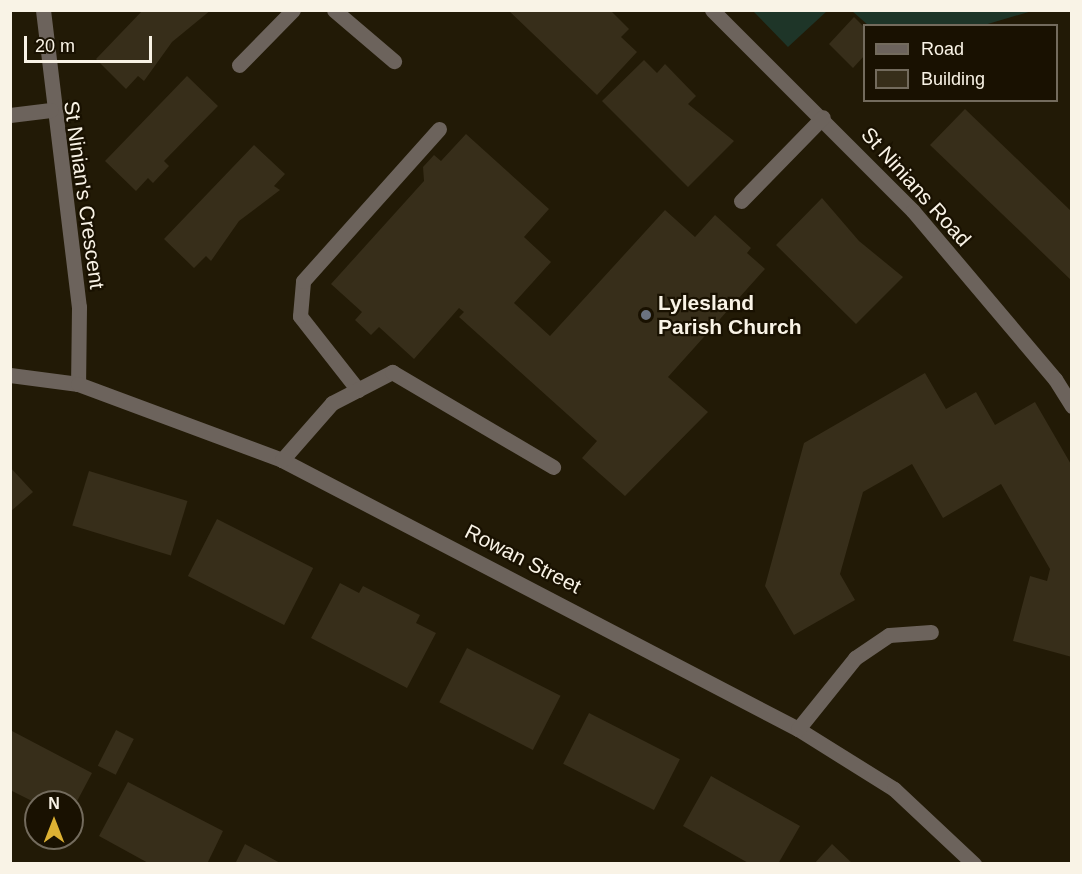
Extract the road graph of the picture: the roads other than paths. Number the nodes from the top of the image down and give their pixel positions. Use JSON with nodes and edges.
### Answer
{"nodes":[{"id":1,"x":43,"y":10,"type":"edge"},
{"id":2,"x":293,"y":10,"type":"edge"},
{"id":3,"x":334,"y":10,"type":"edge"},
{"id":4,"x":712,"y":10,"type":"edge"},
{"id":5,"x":394,"y":62,"type":"dead end"},
{"id":6,"x":239,"y":65,"type":"dead end"},
{"id":7,"x":51,"y":110,"type":"junction"},
{"id":8,"x":10,"y":116,"type":"edge"},
{"id":9,"x":823,"y":117,"type":"junction"},
{"id":10,"x":439,"y":129,"type":"dead end"},
{"id":11,"x":741,"y":201,"type":"dead end"},
{"id":12,"x":10,"y":375,"type":"edge"},
{"id":13,"x":78,"y":384,"type":"junction"},
{"id":14,"x":358,"y":390,"type":"junction"},
{"id":15,"x":1071,"y":406,"type":"edge"},
{"id":16,"x":282,"y":460,"type":"junction"},
{"id":17,"x":553,"y":467,"type":"dead end"},
{"id":18,"x":931,"y":632,"type":"dead end"},
{"id":19,"x":798,"y":729,"type":"junction"},
{"id":20,"x":974,"y":864,"type":"edge"}],
"edges":[{"from":1,"to":7,"type":"street","name":"St Ninian's Crescent"},
{"from":2,"to":6,"type":"street"},
{"from":3,"to":5,"type":"street"},
{"from":4,"to":9,"type":"street","name":"St Ninians Road"},
{"from":7,"to":8,"type":"street"},
{"from":7,"to":13,"type":"street","name":"St Ninian's Crescent"},
{"from":9,"to":11,"type":"street"},
{"from":9,"to":15,"type":"street","name":"St Ninians Road"},
{"from":10,"to":14,"type":"street"},
{"from":12,"to":13,"type":"street","name":"Rowan Street"},
{"from":13,"to":16,"type":"street","name":"Rowan Street"},
{"from":14,"to":16,"type":"street"},
{"from":14,"to":17,"type":"street"},
{"from":16,"to":19,"type":"street","name":"Rowan Street"},
{"from":18,"to":19,"type":"street"},
{"from":19,"to":20,"type":"street","name":"Rowan Street"}]}
